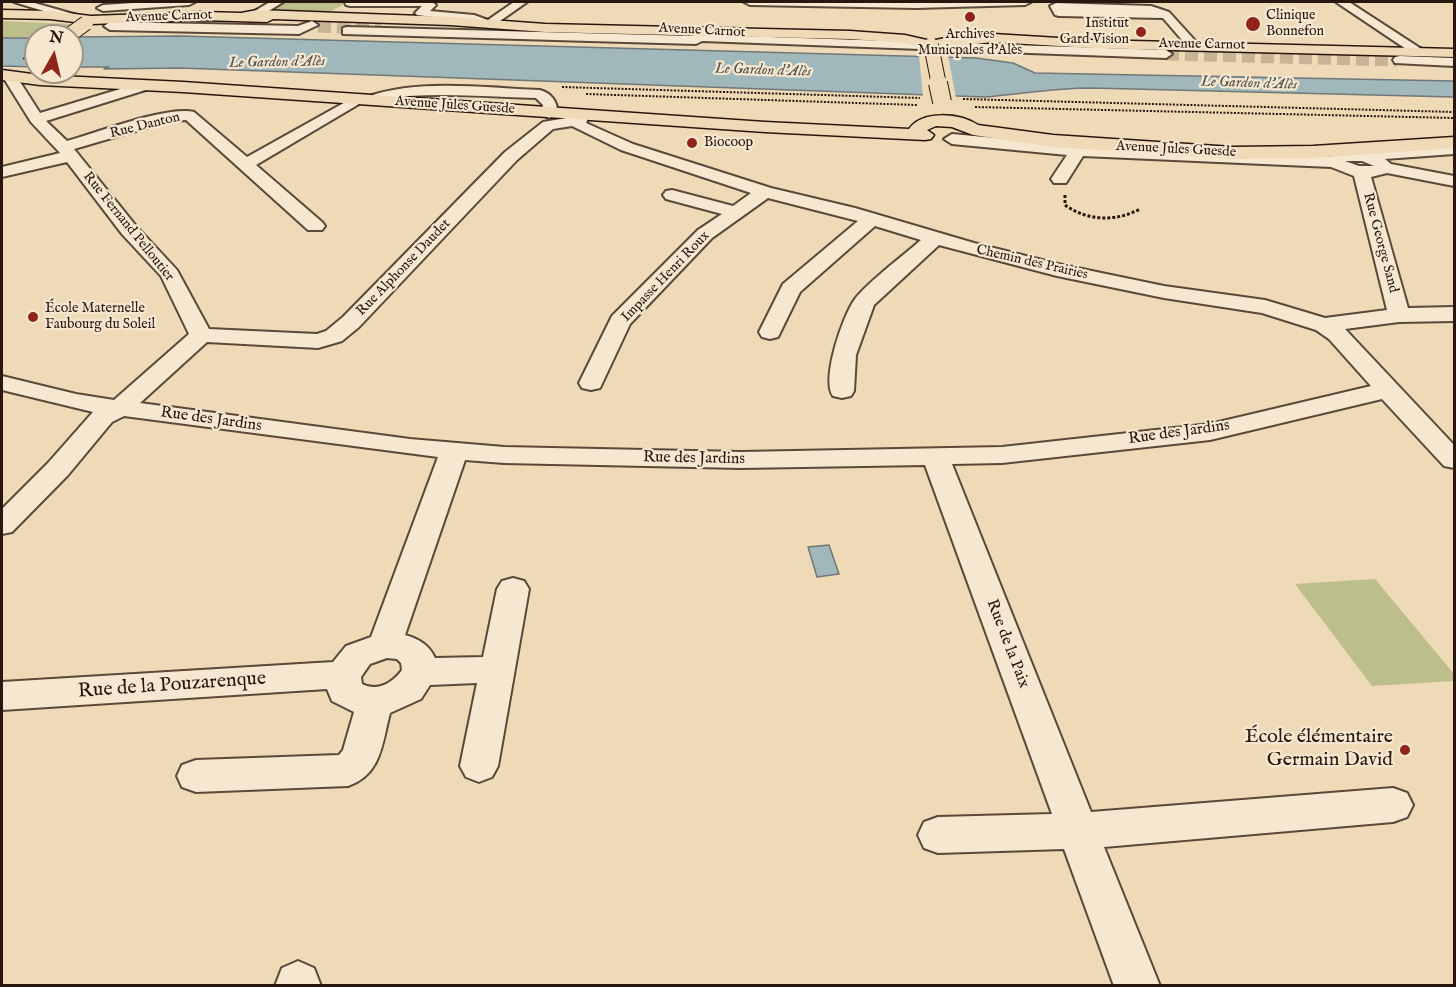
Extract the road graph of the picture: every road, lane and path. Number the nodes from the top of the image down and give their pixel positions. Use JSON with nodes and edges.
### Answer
{"nodes":[{"id":1,"x":20,"y":2,"type":"edge"},
{"id":2,"x":48,"y":2,"type":"edge"},
{"id":3,"x":54,"y":2,"type":"edge"},
{"id":4,"x":189,"y":2,"type":"edge"},
{"id":5,"x":277,"y":2,"type":"edge"},
{"id":6,"x":521,"y":2,"type":"edge"},
{"id":7,"x":750,"y":2,"type":"edge"},
{"id":8,"x":765,"y":2,"type":"edge"},
{"id":9,"x":1025,"y":2,"type":"edge"},
{"id":10,"x":1342,"y":2,"type":"edge"},
{"id":11,"x":354,"y":3,"type":"edge"},
{"id":12,"x":378,"y":3,"type":"junction"},
{"id":13,"x":407,"y":3,"type":"edge"},
{"id":14,"x":106,"y":5,"type":"edge"},
{"id":15,"x":1142,"y":5,"type":"edge"},
{"id":16,"x":925,"y":7,"type":"edge"},
{"id":17,"x":392,"y":13,"type":"junction"},
{"id":18,"x":424,"y":13,"type":"junction"},
{"id":19,"x":785,"y":14,"type":"edge"},
{"id":20,"x":252,"y":15,"type":"junction"},
{"id":21,"x":1166,"y":15,"type":"junction"},
{"id":22,"x":2,"y":16,"type":"edge"},
{"id":23,"x":73,"y":17,"type":"junction"},
{"id":24,"x":89,"y":22,"type":"junction"},
{"id":25,"x":321,"y":22,"type":"junction"},
{"id":26,"x":84,"y":25,"type":"edge"},
{"id":27,"x":110,"y":26,"type":"dead end"},
{"id":28,"x":492,"y":29,"type":"junction"},
{"id":29,"x":704,"y":36,"type":"junction"},
{"id":30,"x":931,"y":37,"type":"junction"},
{"id":31,"x":1193,"y":45,"type":"junction"},
{"id":32,"x":1171,"y":49,"type":"junction"},
{"id":33,"x":1271,"y":51,"type":"dead end"},
{"id":34,"x":1455,"y":53,"type":"edge"},
{"id":35,"x":1417,"y":56,"type":"junction"},
{"id":36,"x":1397,"y":60,"type":"tunnel mouth"},
{"id":37,"x":1455,"y":62,"type":"edge"},
{"id":38,"x":14,"y":75,"type":"edge"},
{"id":39,"x":147,"y":85,"type":"junction"},
{"id":40,"x":559,"y":87,"type":"dead end"},
{"id":41,"x":576,"y":93,"type":"dead end"},
{"id":42,"x":855,"y":96,"type":"junction"},
{"id":43,"x":894,"y":98,"type":"junction"},
{"id":44,"x":364,"y":99,"type":"junction"},
{"id":45,"x":874,"y":99,"type":"junction"},
{"id":46,"x":961,"y":99,"type":"dead end"},
{"id":47,"x":90,"y":103,"type":"junction"},
{"id":48,"x":874,"y":104,"type":"junction"},
{"id":49,"x":1455,"y":112,"type":"edge"},
{"id":50,"x":579,"y":118,"type":"junction"},
{"id":51,"x":1455,"y":118,"type":"edge"},
{"id":52,"x":36,"y":119,"type":"junction"},
{"id":53,"x":948,"y":124,"type":"junction"},
{"id":54,"x":1455,"y":143,"type":"edge"},
{"id":55,"x":1455,"y":149,"type":"edge"},
{"id":56,"x":67,"y":151,"type":"junction"},
{"id":57,"x":1085,"y":152,"type":"junction"},
{"id":58,"x":1341,"y":156,"type":"junction"},
{"id":59,"x":245,"y":165,"type":"junction"},
{"id":60,"x":1365,"y":165,"type":"junction"},
{"id":61,"x":2,"y":172,"type":"edge"},
{"id":62,"x":1060,"y":178,"type":"dead end"},
{"id":63,"x":1455,"y":181,"type":"edge"},
{"id":64,"x":765,"y":192,"type":"junction"},
{"id":65,"x":672,"y":195,"type":"dead end"},
{"id":66,"x":1140,"y":209,"type":"dead end"},
{"id":67,"x":736,"y":212,"type":"junction"},
{"id":68,"x":872,"y":219,"type":"junction"},
{"id":69,"x":315,"y":226,"type":"dead end"},
{"id":70,"x":935,"y":238,"type":"junction"},
{"id":71,"x":1455,"y":314,"type":"edge"},
{"id":72,"x":1399,"y":315,"type":"junction"},
{"id":73,"x":1324,"y":325,"type":"junction"},
{"id":74,"x":770,"y":332,"type":"dead end"},
{"id":75,"x":201,"y":335,"type":"junction"},
{"id":76,"x":591,"y":382,"type":"dead end"},
{"id":77,"x":2,"y":383,"type":"edge"},
{"id":78,"x":1387,"y":390,"type":"junction"},
{"id":79,"x":842,"y":391,"type":"dead end"},
{"id":80,"x":120,"y":408,"type":"junction"},
{"id":81,"x":454,"y":451,"type":"junction"},
{"id":82,"x":935,"y":456,"type":"junction"},
{"id":83,"x":1455,"y":460,"type":"edge"},
{"id":84,"x":2,"y":525,"type":"edge"},
{"id":85,"x":513,"y":589,"type":"dead end"},
{"id":86,"x":385,"y":645,"type":"junction"},
{"id":87,"x":498,"y":669,"type":"junction"},
{"id":88,"x":420,"y":672,"type":"junction"},
{"id":89,"x":343,"y":675,"type":"junction"},
{"id":90,"x":2,"y":696,"type":"edge"},
{"id":91,"x":375,"y":700,"type":"junction"},
{"id":92,"x":479,"y":766,"type":"dead end"},
{"id":93,"x":196,"y":776,"type":"dead end"},
{"id":94,"x":1393,"y":805,"type":"dead end"},
{"id":95,"x":1080,"y":831,"type":"junction"},
{"id":96,"x":938,"y":835,"type":"dead end"},
{"id":97,"x":1137,"y":986,"type":"edge"}],
"edges":[{"from":1,"to":23,"type":"street"},
{"from":2,"to":3,"type":"street"},
{"from":4,"to":14,"type":"street"},
{"from":5,"to":20,"type":"street"},
{"from":6,"to":28,"type":"street"},
{"from":7,"to":8,"type":"street"},
{"from":8,"to":19,"type":"street"},
{"from":9,"to":16,"type":"street"},
{"from":10,"to":35,"type":"street"},
{"from":11,"to":12,"type":"street"},
{"from":11,"to":25,"type":"street"},
{"from":12,"to":13,"type":"street"},
{"from":12,"to":17,"type":"street"},
{"from":13,"to":17,"type":"street"},
{"from":13,"to":18,"type":"street"},
{"from":14,"to":24,"type":"street"},
{"from":15,"to":21,"type":"street"},
{"from":15,"to":21,"type":"street"},
{"from":16,"to":19,"type":"street"},
{"from":17,"to":18,"type":"street"},
{"from":18,"to":28,"type":"street"},
{"from":19,"to":29,"type":"main road","name":"Avenue Carnot"},
{"from":19,"to":30,"type":"main road","name":"Avenue Carnot"},
{"from":20,"to":24,"type":"main road","name":"Avenue Carnot"},
{"from":20,"to":25,"type":"main road","name":"Avenue Carnot"},
{"from":20,"to":25,"type":"main road","name":"Avenue Carnot"},
{"from":21,"to":31,"type":"street"},
{"from":22,"to":23,"type":"main road","name":"Avenue Carnot"},
{"from":23,"to":24,"type":"main road","name":"Avenue Carnot"},
{"from":24,"to":26,"type":"main road","bridge":true},
{"from":25,"to":27,"type":"street"},
{"from":25,"to":28,"type":"main road","name":"Avenue Carnot"},
{"from":25,"to":28,"type":"street"},
{"from":28,"to":29,"type":"main road","name":"Avenue Carnot"},
{"from":29,"to":32,"type":"street"},
{"from":30,"to":32,"type":"main road","name":"Avenue Carnot"},
{"from":30,"to":53,"type":"main road","bridge":true},
{"from":31,"to":32,"type":"main road","name":"Avenue Carnot"},
{"from":31,"to":35,"type":"main road","name":"Avenue Carnot"},
{"from":32,"to":33,"type":"street"},
{"from":34,"to":35,"type":"main road","name":"Avenue Carnot"},
{"from":35,"to":36,"type":"street"},
{"from":35,"to":37,"type":"street"},
{"from":38,"to":39,"type":"main road","name":"Avenue Jules Guesde"},
{"from":38,"to":47,"type":"street"},
{"from":38,"to":52,"type":"street","name":"Rue Fernand Pelloutier"},
{"from":39,"to":44,"type":"main road","name":"Avenue Jules Guesde"},
{"from":39,"to":47,"type":"street"},
{"from":40,"to":42,"type":"path"},
{"from":41,"to":48,"type":"path"},
{"from":42,"to":43,"type":"path"},
{"from":42,"to":45,"type":"path"},
{"from":43,"to":45,"type":"path"},
{"from":43,"to":53,"type":"path"},
{"from":44,"to":50,"type":"main road","name":"Avenue Jules Guesde"},
{"from":44,"to":59,"type":"street"},
{"from":45,"to":48,"type":"path"},
{"from":46,"to":49,"type":"path"},
{"from":47,"to":52,"type":"street"},
{"from":48,"to":53,"type":"path"},
{"from":50,"to":53,"type":"main road","name":"Avenue Jules Guesde"},
{"from":50,"to":64,"type":"street","name":"Chemin des Prairies"},
{"from":50,"to":75,"type":"street","name":"Rue Alphonse Daudet"},
{"from":51,"to":53,"type":"path"},
{"from":52,"to":56,"type":"street","name":"Rue Fernand Pelloutier"},
{"from":53,"to":57,"type":"street"},
{"from":53,"to":58,"type":"main road","name":"Avenue Jules Guesde"},
{"from":54,"to":58,"type":"main road","name":"Avenue Jules Guesde"},
{"from":55,"to":60,"type":"street"},
{"from":56,"to":59,"type":"street","name":"Rue Danton"},
{"from":56,"to":61,"type":"street"},
{"from":56,"to":75,"type":"street","name":"Rue Fernand Pelloutier"},
{"from":57,"to":58,"type":"street"},
{"from":57,"to":62,"type":"street"},
{"from":57,"to":66,"type":"path"},
{"from":58,"to":60,"type":"street"},
{"from":59,"to":69,"type":"street","name":"Rue Danton"},
{"from":60,"to":63,"type":"street"},
{"from":60,"to":72,"type":"street","name":"Rue George Sand"},
{"from":64,"to":67,"type":"street","name":"Impasse Henri Roux"},
{"from":64,"to":68,"type":"street","name":"Chemin des Prairies"},
{"from":65,"to":67,"type":"street"},
{"from":67,"to":76,"type":"street","name":"Impasse Henri Roux"},
{"from":68,"to":70,"type":"street","name":"Chemin des Prairies"},
{"from":68,"to":74,"type":"street"},
{"from":70,"to":73,"type":"street","name":"Chemin des Prairies"},
{"from":70,"to":79,"type":"street"},
{"from":71,"to":72,"type":"street"},
{"from":72,"to":73,"type":"street"},
{"from":73,"to":78,"type":"street","name":"Chemin des Prairies"},
{"from":75,"to":80,"type":"street"},
{"from":77,"to":80,"type":"street","name":"Rue des Jardins"},
{"from":78,"to":82,"type":"street","name":"Rue des Jardins"},
{"from":78,"to":83,"type":"street","name":"Chemin des Prairies"},
{"from":80,"to":81,"type":"street","name":"Rue des Jardins"},
{"from":80,"to":84,"type":"street"},
{"from":81,"to":82,"type":"street","name":"Rue des Jardins"},
{"from":81,"to":86,"type":"street"},
{"from":82,"to":95,"type":"street","name":"Rue de la Paix"},
{"from":85,"to":87,"type":"street"},
{"from":86,"to":88,"type":"street"},
{"from":86,"to":89,"type":"street"},
{"from":87,"to":88,"type":"street"},
{"from":87,"to":92,"type":"street"},
{"from":88,"to":91,"type":"street"},
{"from":89,"to":90,"type":"street","name":"Rue de la Pouzarenque"},
{"from":89,"to":91,"type":"street"},
{"from":91,"to":93,"type":"street"},
{"from":94,"to":95,"type":"street"},
{"from":95,"to":96,"type":"street"},
{"from":95,"to":97,"type":"street","name":"Rue de la Paix"}]}
